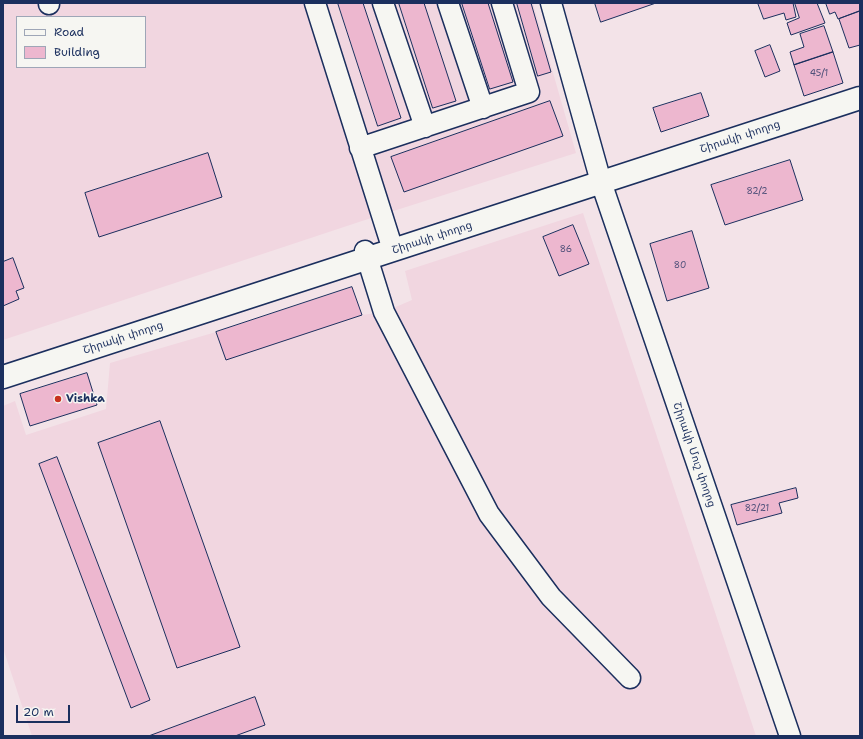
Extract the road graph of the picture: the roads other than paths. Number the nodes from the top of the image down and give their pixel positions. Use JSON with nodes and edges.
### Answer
{"nodes":[{"id":1,"x":315,"y":3,"type":"edge"},
{"id":2,"x":383,"y":3,"type":"edge"},
{"id":3,"x":448,"y":3,"type":"edge"},
{"id":4,"x":502,"y":3,"type":"edge"},
{"id":5,"x":551,"y":3,"type":"edge"},
{"id":6,"x":860,"y":90,"type":"edge"},
{"id":7,"x":860,"y":98,"type":"edge"},
{"id":8,"x":483,"y":108,"type":"junction"},
{"id":9,"x":425,"y":127,"type":"junction"},
{"id":10,"x":360,"y":148,"type":"junction"},
{"id":11,"x":600,"y":178,"type":"junction"},
{"id":12,"x":392,"y":246,"type":"junction"},
{"id":13,"x":366,"y":255,"type":"junction"},
{"id":14,"x":3,"y":366,"type":"edge"},
{"id":15,"x":3,"y":377,"type":"edge"},
{"id":16,"x":630,"y":678,"type":"dead end"},
{"id":17,"x":790,"y":736,"type":"edge"}],
"edges":[{"from":1,"to":10,"type":"street"},
{"from":2,"to":9,"type":"street"},
{"from":3,"to":8,"type":"street"},
{"from":4,"to":8,"type":"street"},
{"from":5,"to":11,"type":"street","name":"Շիրակի Մուշ փողոց"},
{"from":6,"to":11,"type":"main road","name":"Շիրակի փողոց"},
{"from":7,"to":11,"type":"main road","name":"Շիրակի փողոց"},
{"from":8,"to":9,"type":"street"},
{"from":9,"to":10,"type":"street"},
{"from":10,"to":12,"type":"street"},
{"from":11,"to":12,"type":"main road","name":"Շիրակի փողոց"},
{"from":11,"to":17,"type":"street","name":"Շիրակի Մուշ փողոց"},
{"from":12,"to":13,"type":"main road","name":"Շիրակի փողոց"},
{"from":13,"to":14,"type":"main road","name":"Շիրակի փողոց"},
{"from":13,"to":15,"type":"main road","name":"Շիրակի փողոց"},
{"from":13,"to":16,"type":"street"}]}
